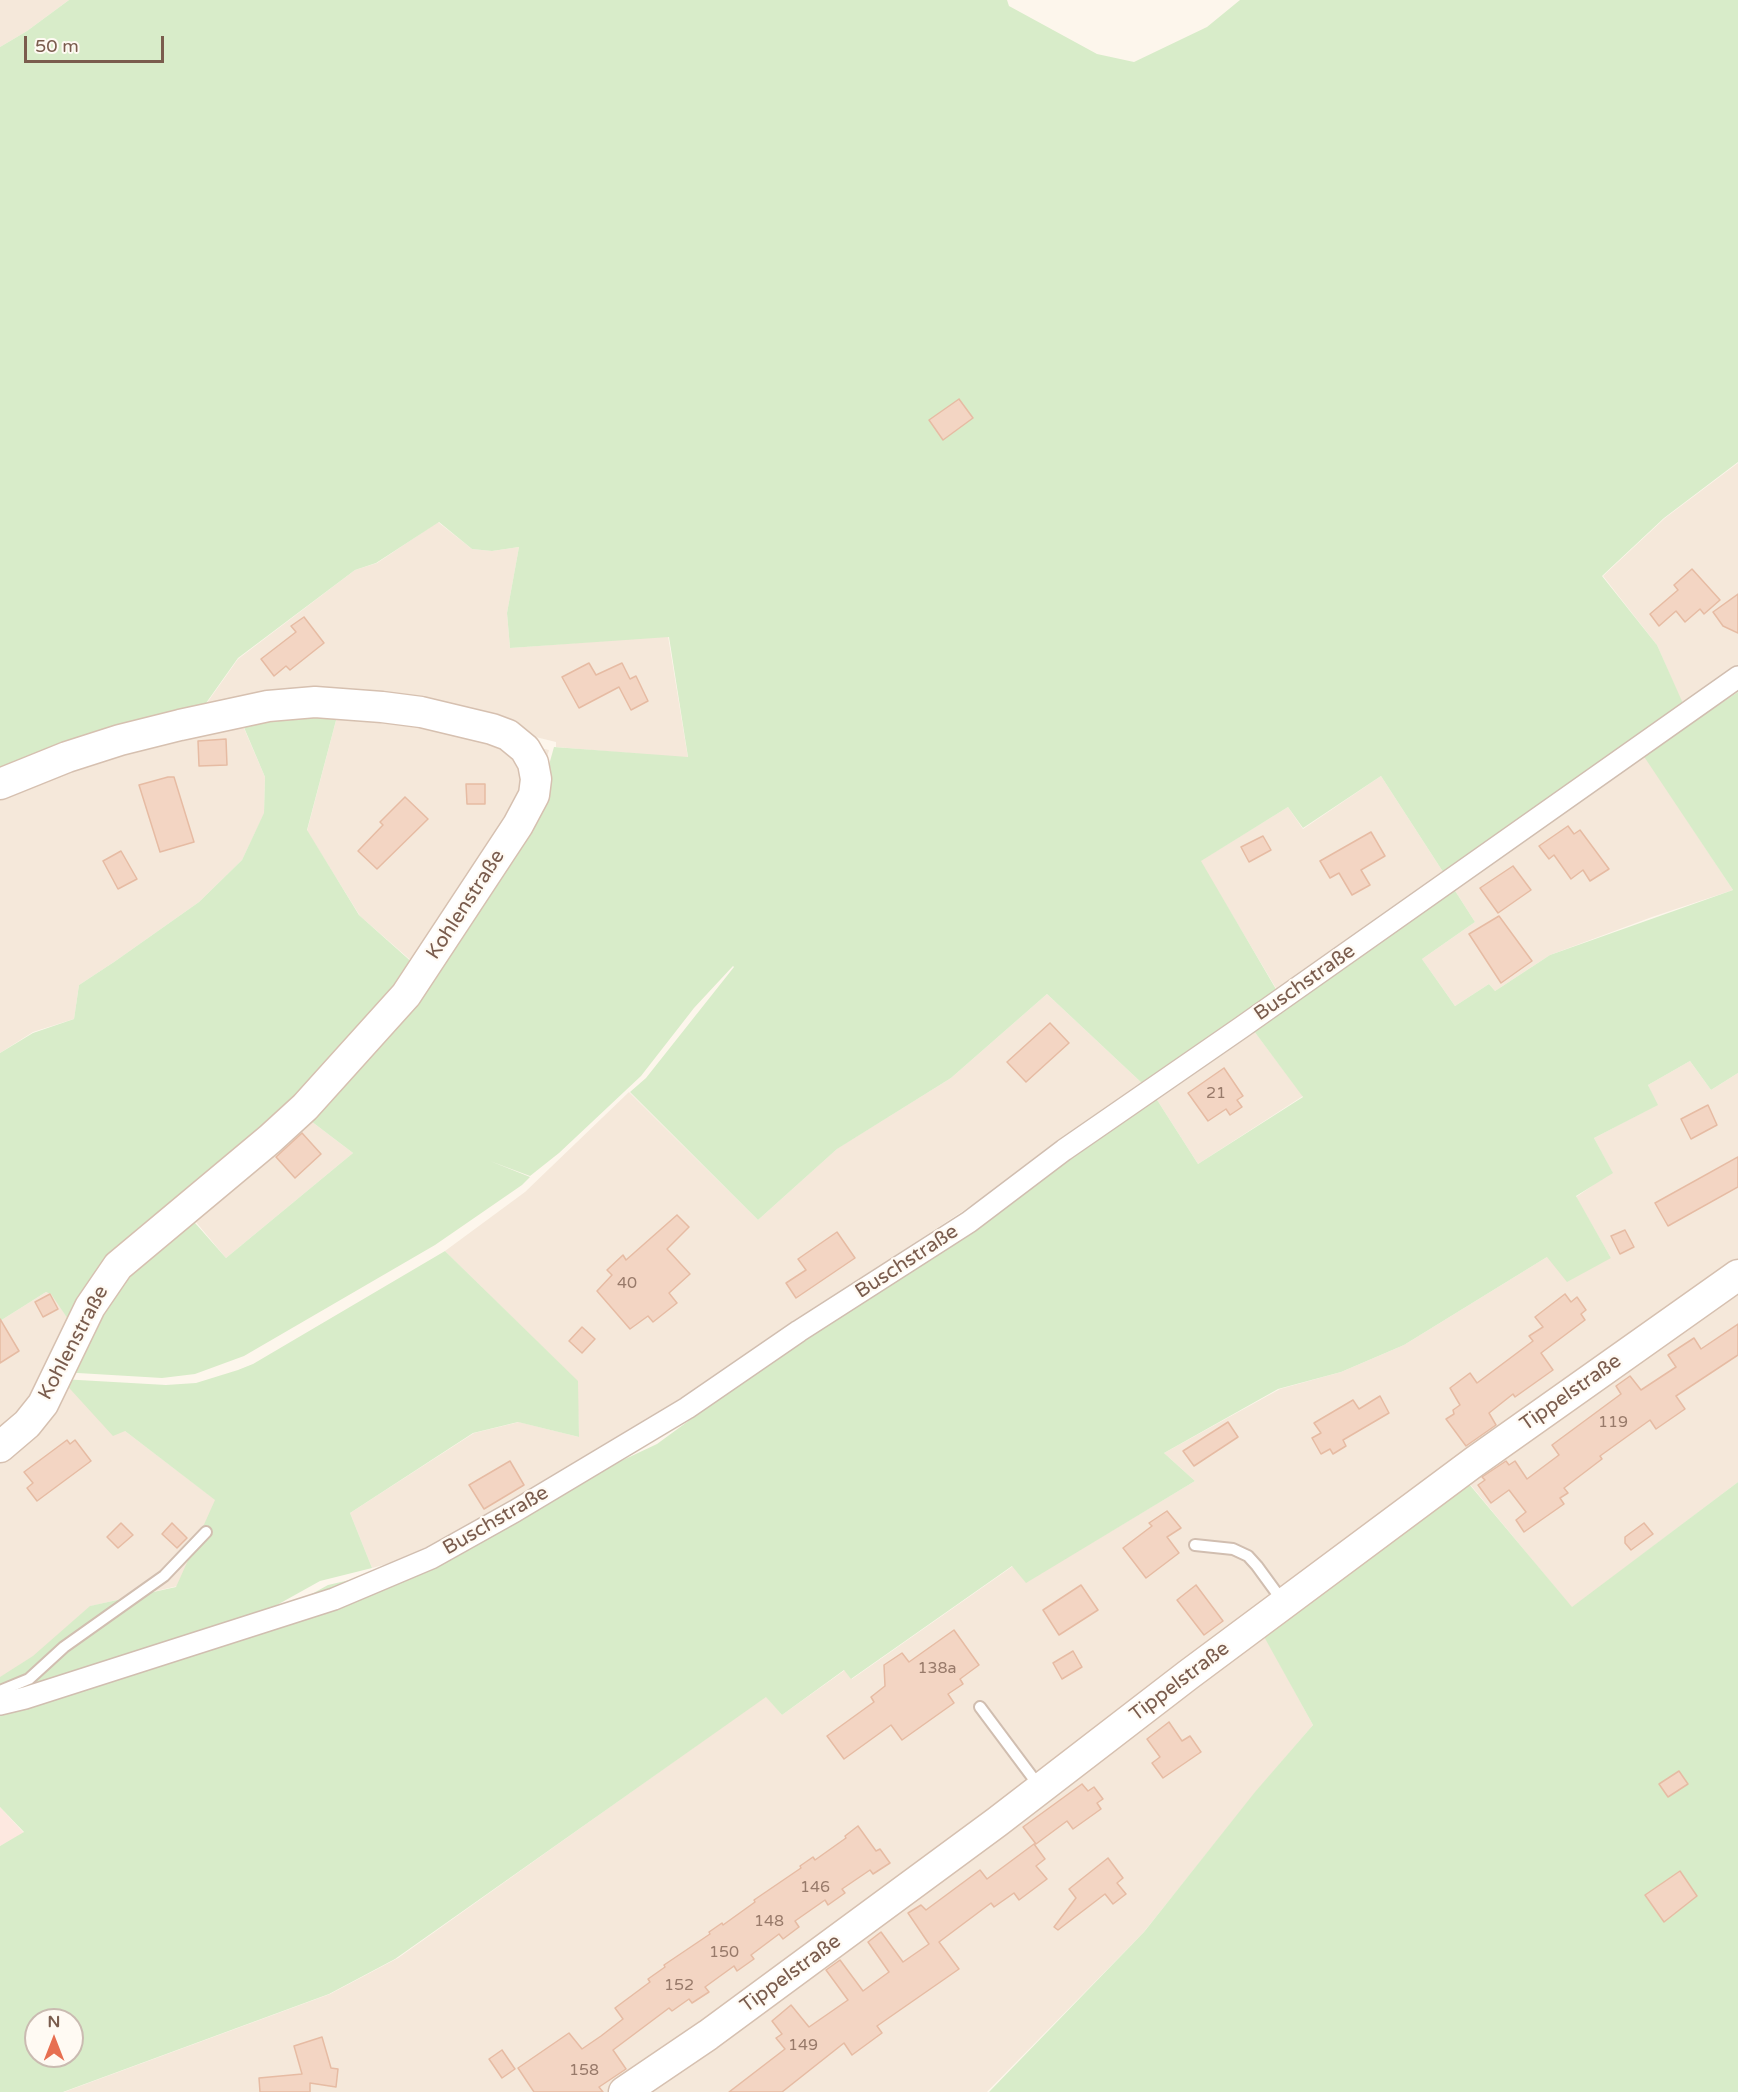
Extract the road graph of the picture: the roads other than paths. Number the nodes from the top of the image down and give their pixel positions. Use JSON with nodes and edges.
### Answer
{"nodes":[{"id":1,"x":1738,"y":677,"type":"edge"},
{"id":2,"x":0,"y":784,"type":"edge"},
{"id":3,"x":1738,"y":1275,"type":"edge"},
{"id":4,"x":0,"y":1447,"type":"edge"},
{"id":5,"x":206,"y":1532,"type":"dead end"},
{"id":6,"x":1195,"y":1545,"type":"dead end"},
{"id":7,"x":1284,"y":1603,"type":"junction"},
{"id":8,"x":0,"y":1691,"type":"edge"},
{"id":9,"x":0,"y":1704,"type":"edge"},
{"id":10,"x":980,"y":1707,"type":"dead end"},
{"id":11,"x":1041,"y":1788,"type":"junction"},
{"id":12,"x":624,"y":2092,"type":"edge"}],
"edges":[{"from":1,"to":9,"type":"street","name":"Buschstraße"},
{"from":2,"to":4,"type":"street","name":"Kohlenstraße"},
{"from":3,"to":7,"type":"street","name":"Tippelstraße"},
{"from":5,"to":8,"type":"lane"},
{"from":6,"to":7,"type":"lane"},
{"from":7,"to":11,"type":"street","name":"Tippelstraße"},
{"from":10,"to":11,"type":"lane"},
{"from":11,"to":12,"type":"street","name":"Tippelstraße"}]}
